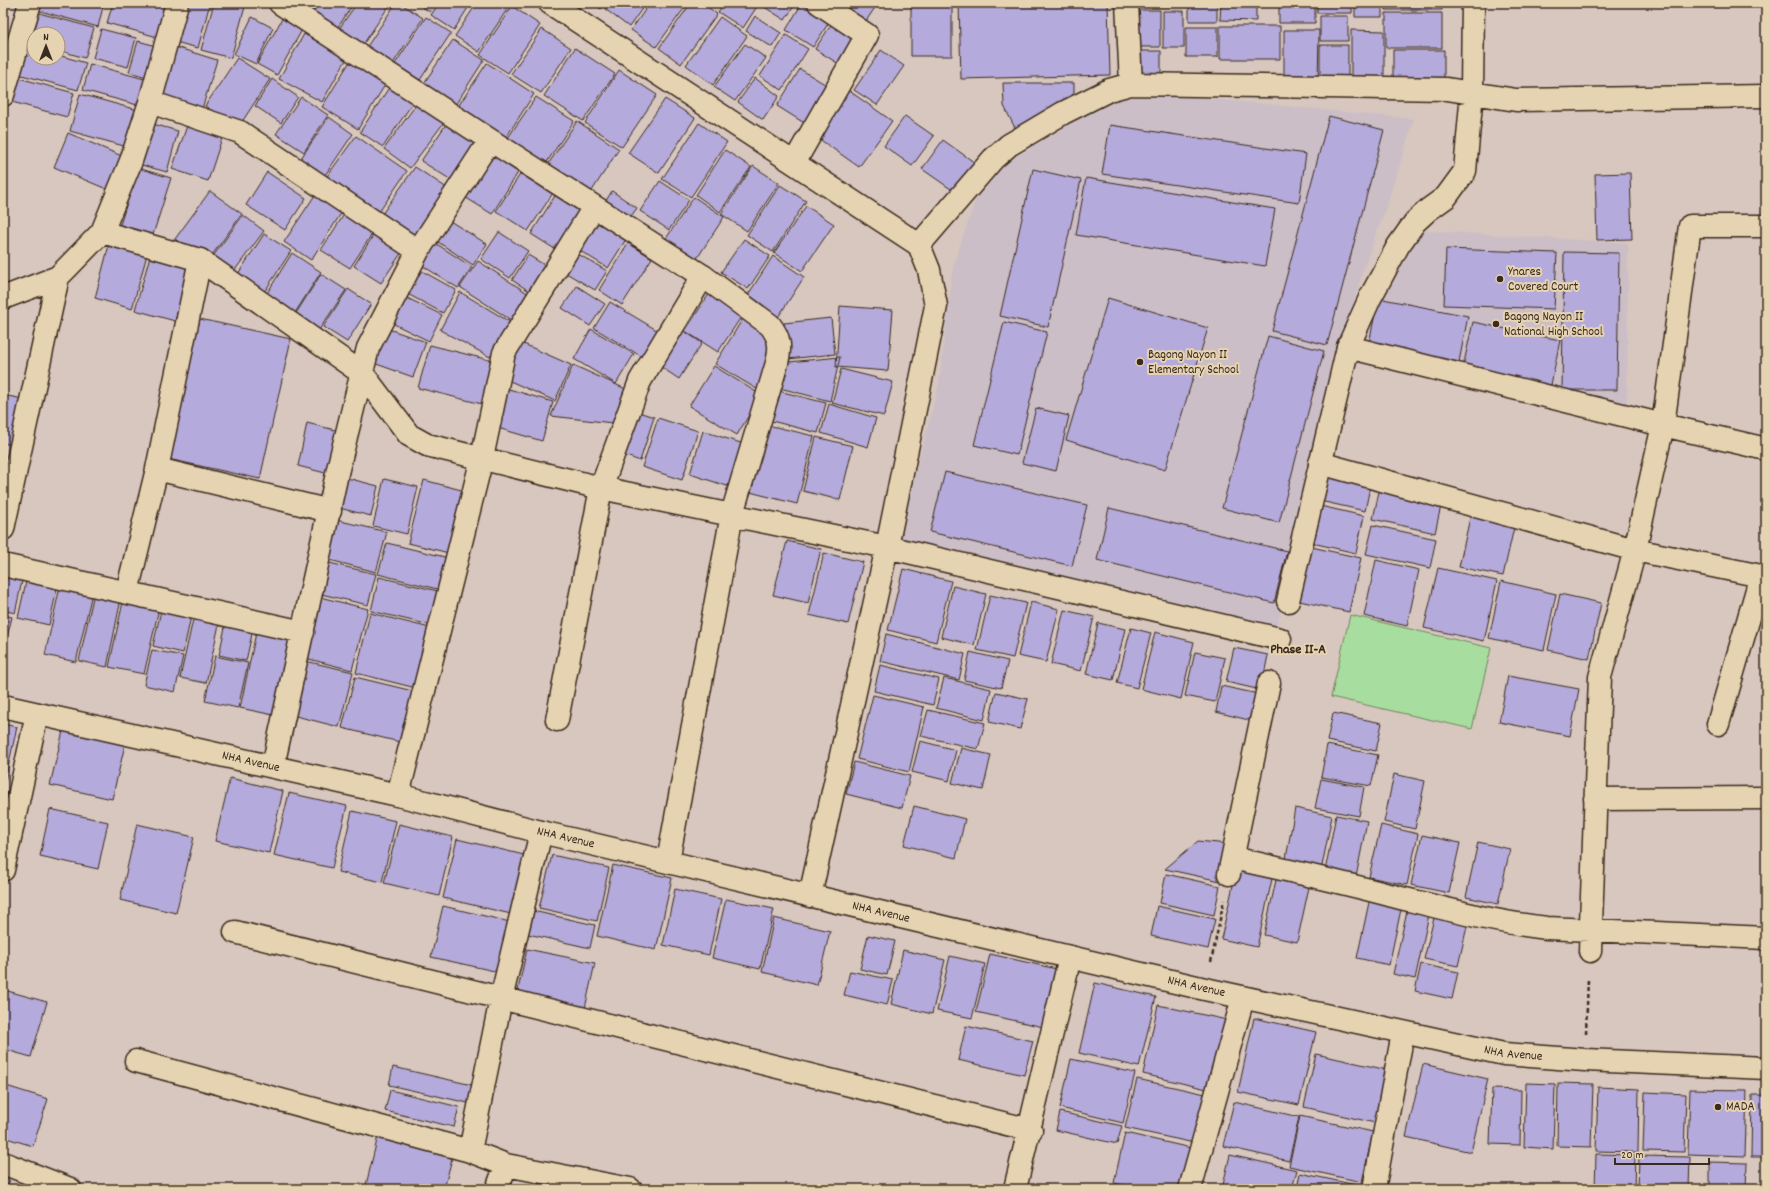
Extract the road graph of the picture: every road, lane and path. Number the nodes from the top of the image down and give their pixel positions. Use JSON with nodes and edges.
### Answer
{"nodes":[{"id":1,"x":30,"y":3,"type":"edge"},
{"id":2,"x":176,"y":3,"type":"edge"},
{"id":3,"x":280,"y":3,"type":"edge"},
{"id":4,"x":550,"y":3,"type":"edge"},
{"id":5,"x":819,"y":3,"type":"edge"},
{"id":6,"x":1127,"y":3,"type":"edge"},
{"id":7,"x":1473,"y":3,"type":"edge"},
{"id":8,"x":6,"y":71,"type":"edge"},
{"id":9,"x":1131,"y":84,"type":"junction"},
{"id":10,"x":1472,"y":92,"type":"junction"},
{"id":11,"x":3,"y":94,"type":"edge"},
{"id":12,"x":1766,"y":96,"type":"edge"},
{"id":13,"x":150,"y":102,"type":"junction"},
{"id":14,"x":490,"y":140,"type":"junction"},
{"id":15,"x":794,"y":163,"type":"junction"},
{"id":16,"x":594,"y":207,"type":"junction"},
{"id":17,"x":1766,"y":226,"type":"edge"},
{"id":18,"x":102,"y":232,"type":"junction"},
{"id":19,"x":919,"y":245,"type":"junction"},
{"id":20,"x":418,"y":251,"type":"junction"},
{"id":21,"x":200,"y":260,"type":"junction"},
{"id":22,"x":703,"y":276,"type":"junction"},
{"id":23,"x":58,"y":277,"type":"junction"},
{"id":24,"x":3,"y":298,"type":"edge"},
{"id":25,"x":1348,"y":347,"type":"junction"},
{"id":26,"x":363,"y":374,"type":"junction"},
{"id":27,"x":1663,"y":425,"type":"junction"},
{"id":28,"x":1766,"y":448,"type":"edge"},
{"id":29,"x":482,"y":458,"type":"junction"},
{"id":30,"x":1320,"y":463,"type":"junction"},
{"id":31,"x":157,"y":469,"type":"junction"},
{"id":32,"x":601,"y":488,"type":"junction"},
{"id":33,"x":330,"y":510,"type":"junction"},
{"id":34,"x":732,"y":514,"type":"junction"},
{"id":35,"x":3,"y":529,"type":"edge"},
{"id":36,"x":887,"y":547,"type":"junction"},
{"id":37,"x":1635,"y":550,"type":"junction"},
{"id":38,"x":3,"y":565,"type":"edge"},
{"id":39,"x":1763,"y":576,"type":"edge"},
{"id":40,"x":127,"y":592,"type":"junction"},
{"id":41,"x":1288,"y":601,"type":"dead end"},
{"id":42,"x":303,"y":632,"type":"junction"},
{"id":43,"x":1280,"y":639,"type":"dead end"},
{"id":44,"x":1269,"y":683,"type":"dead end"},
{"id":45,"x":3,"y":706,"type":"edge"},
{"id":46,"x":38,"y":714,"type":"junction"},
{"id":47,"x":557,"y":720,"type":"dead end"},
{"id":48,"x":1718,"y":724,"type":"dead end"},
{"id":49,"x":273,"y":766,"type":"junction"},
{"id":50,"x":398,"y":795,"type":"junction"},
{"id":51,"x":1766,"y":798,"type":"edge"},
{"id":52,"x":1595,"y":799,"type":"junction"},
{"id":53,"x":541,"y":832,"type":"junction"},
{"id":54,"x":668,"y":861,"type":"junction"},
{"id":55,"x":4,"y":863,"type":"edge"},
{"id":56,"x":1231,"y":866,"type":"junction"},
{"id":57,"x":810,"y":896,"type":"junction"},
{"id":58,"x":1590,"y":930,"type":"junction"},
{"id":59,"x":236,"y":932,"type":"dead end"},
{"id":60,"x":1766,"y":938,"type":"edge"},
{"id":61,"x":1590,"y":951,"type":"joint"},
{"id":62,"x":1070,"y":957,"type":"junction"},
{"id":63,"x":1205,"y":989,"type":"junction"},
{"id":64,"x":1243,"y":998,"type":"junction"},
{"id":65,"x":501,"y":999,"type":"junction"},
{"id":66,"x":1403,"y":1033,"type":"junction"},
{"id":67,"x":1585,"y":1060,"type":"junction"},
{"id":68,"x":136,"y":1061,"type":"dead end"},
{"id":69,"x":1766,"y":1068,"type":"edge"},
{"id":70,"x":1030,"y":1130,"type":"junction"},
{"id":71,"x":470,"y":1151,"type":"junction"},
{"id":72,"x":3,"y":1163,"type":"edge"},
{"id":73,"x":506,"y":1165,"type":"junction"},
{"id":74,"x":70,"y":1189,"type":"edge"},
{"id":75,"x":497,"y":1189,"type":"edge"},
{"id":76,"x":630,"y":1189,"type":"edge"},
{"id":77,"x":1015,"y":1189,"type":"edge"},
{"id":78,"x":1190,"y":1189,"type":"edge"},
{"id":79,"x":1374,"y":1189,"type":"edge"}],
"edges":[{"from":1,"to":8,"type":"street"},
{"from":2,"to":13,"type":"street"},
{"from":3,"to":14,"type":"street"},
{"from":4,"to":15,"type":"street"},
{"from":5,"to":15,"type":"street"},
{"from":6,"to":9,"type":"street"},
{"from":7,"to":10,"type":"street"},
{"from":8,"to":11,"type":"street"},
{"from":9,"to":10,"type":"street"},
{"from":9,"to":19,"type":"street"},
{"from":10,"to":12,"type":"street"},
{"from":10,"to":25,"type":"street"},
{"from":13,"to":18,"type":"street"},
{"from":13,"to":20,"type":"street"},
{"from":14,"to":16,"type":"street"},
{"from":14,"to":20,"type":"street"},
{"from":15,"to":19,"type":"street"},
{"from":16,"to":22,"type":"street"},
{"from":16,"to":29,"type":"street"},
{"from":17,"to":27,"type":"street"},
{"from":18,"to":21,"type":"street"},
{"from":18,"to":23,"type":"street"},
{"from":19,"to":36,"type":"street"},
{"from":20,"to":26,"type":"street"},
{"from":21,"to":26,"type":"street"},
{"from":21,"to":31,"type":"street"},
{"from":22,"to":32,"type":"street"},
{"from":22,"to":34,"type":"street"},
{"from":23,"to":24,"type":"street"},
{"from":23,"to":35,"type":"street"},
{"from":25,"to":27,"type":"street"},
{"from":25,"to":30,"type":"street"},
{"from":26,"to":29,"type":"street"},
{"from":26,"to":33,"type":"street"},
{"from":27,"to":28,"type":"street"},
{"from":27,"to":37,"type":"street"},
{"from":29,"to":32,"type":"street"},
{"from":29,"to":50,"type":"street"},
{"from":30,"to":37,"type":"street"},
{"from":30,"to":41,"type":"street"},
{"from":31,"to":33,"type":"street"},
{"from":31,"to":40,"type":"street"},
{"from":32,"to":34,"type":"street"},
{"from":32,"to":47,"type":"street"},
{"from":33,"to":42,"type":"street"},
{"from":34,"to":36,"type":"street"},
{"from":34,"to":54,"type":"street"},
{"from":36,"to":43,"type":"street"},
{"from":36,"to":57,"type":"street"},
{"from":37,"to":39,"type":"street"},
{"from":37,"to":52,"type":"street"},
{"from":38,"to":40,"type":"street"},
{"from":39,"to":48,"type":"street"},
{"from":40,"to":42,"type":"street"},
{"from":42,"to":49,"type":"street"},
{"from":44,"to":56,"type":"street"},
{"from":45,"to":46,"type":"street","name":"NHA Avenue"},
{"from":46,"to":49,"type":"street","name":"NHA Avenue"},
{"from":46,"to":55,"type":"street"},
{"from":49,"to":50,"type":"street","name":"NHA Avenue"},
{"from":50,"to":53,"type":"street","name":"NHA Avenue"},
{"from":51,"to":52,"type":"street"},
{"from":52,"to":58,"type":"street"},
{"from":53,"to":54,"type":"street","name":"NHA Avenue"},
{"from":53,"to":65,"type":"street"},
{"from":54,"to":57,"type":"street","name":"NHA Avenue"},
{"from":56,"to":58,"type":"street"},
{"from":56,"to":63,"type":"path"},
{"from":57,"to":62,"type":"street","name":"NHA Avenue"},
{"from":58,"to":60,"type":"street"},
{"from":58,"to":61,"type":"street"},
{"from":59,"to":65,"type":"street"},
{"from":61,"to":67,"type":"path"},
{"from":62,"to":63,"type":"street","name":"NHA Avenue"},
{"from":62,"to":70,"type":"street"},
{"from":63,"to":64,"type":"street","name":"NHA Avenue"},
{"from":64,"to":66,"type":"street","name":"NHA Avenue"},
{"from":64,"to":78,"type":"street"},
{"from":65,"to":70,"type":"street"},
{"from":65,"to":71,"type":"street"},
{"from":66,"to":67,"type":"street","name":"NHA Avenue"},
{"from":66,"to":79,"type":"street"},
{"from":67,"to":69,"type":"street","name":"NHA Avenue"},
{"from":68,"to":71,"type":"street"},
{"from":70,"to":77,"type":"street"},
{"from":71,"to":73,"type":"street"},
{"from":72,"to":74,"type":"street"},
{"from":73,"to":75,"type":"street"},
{"from":73,"to":76,"type":"street"}]}
